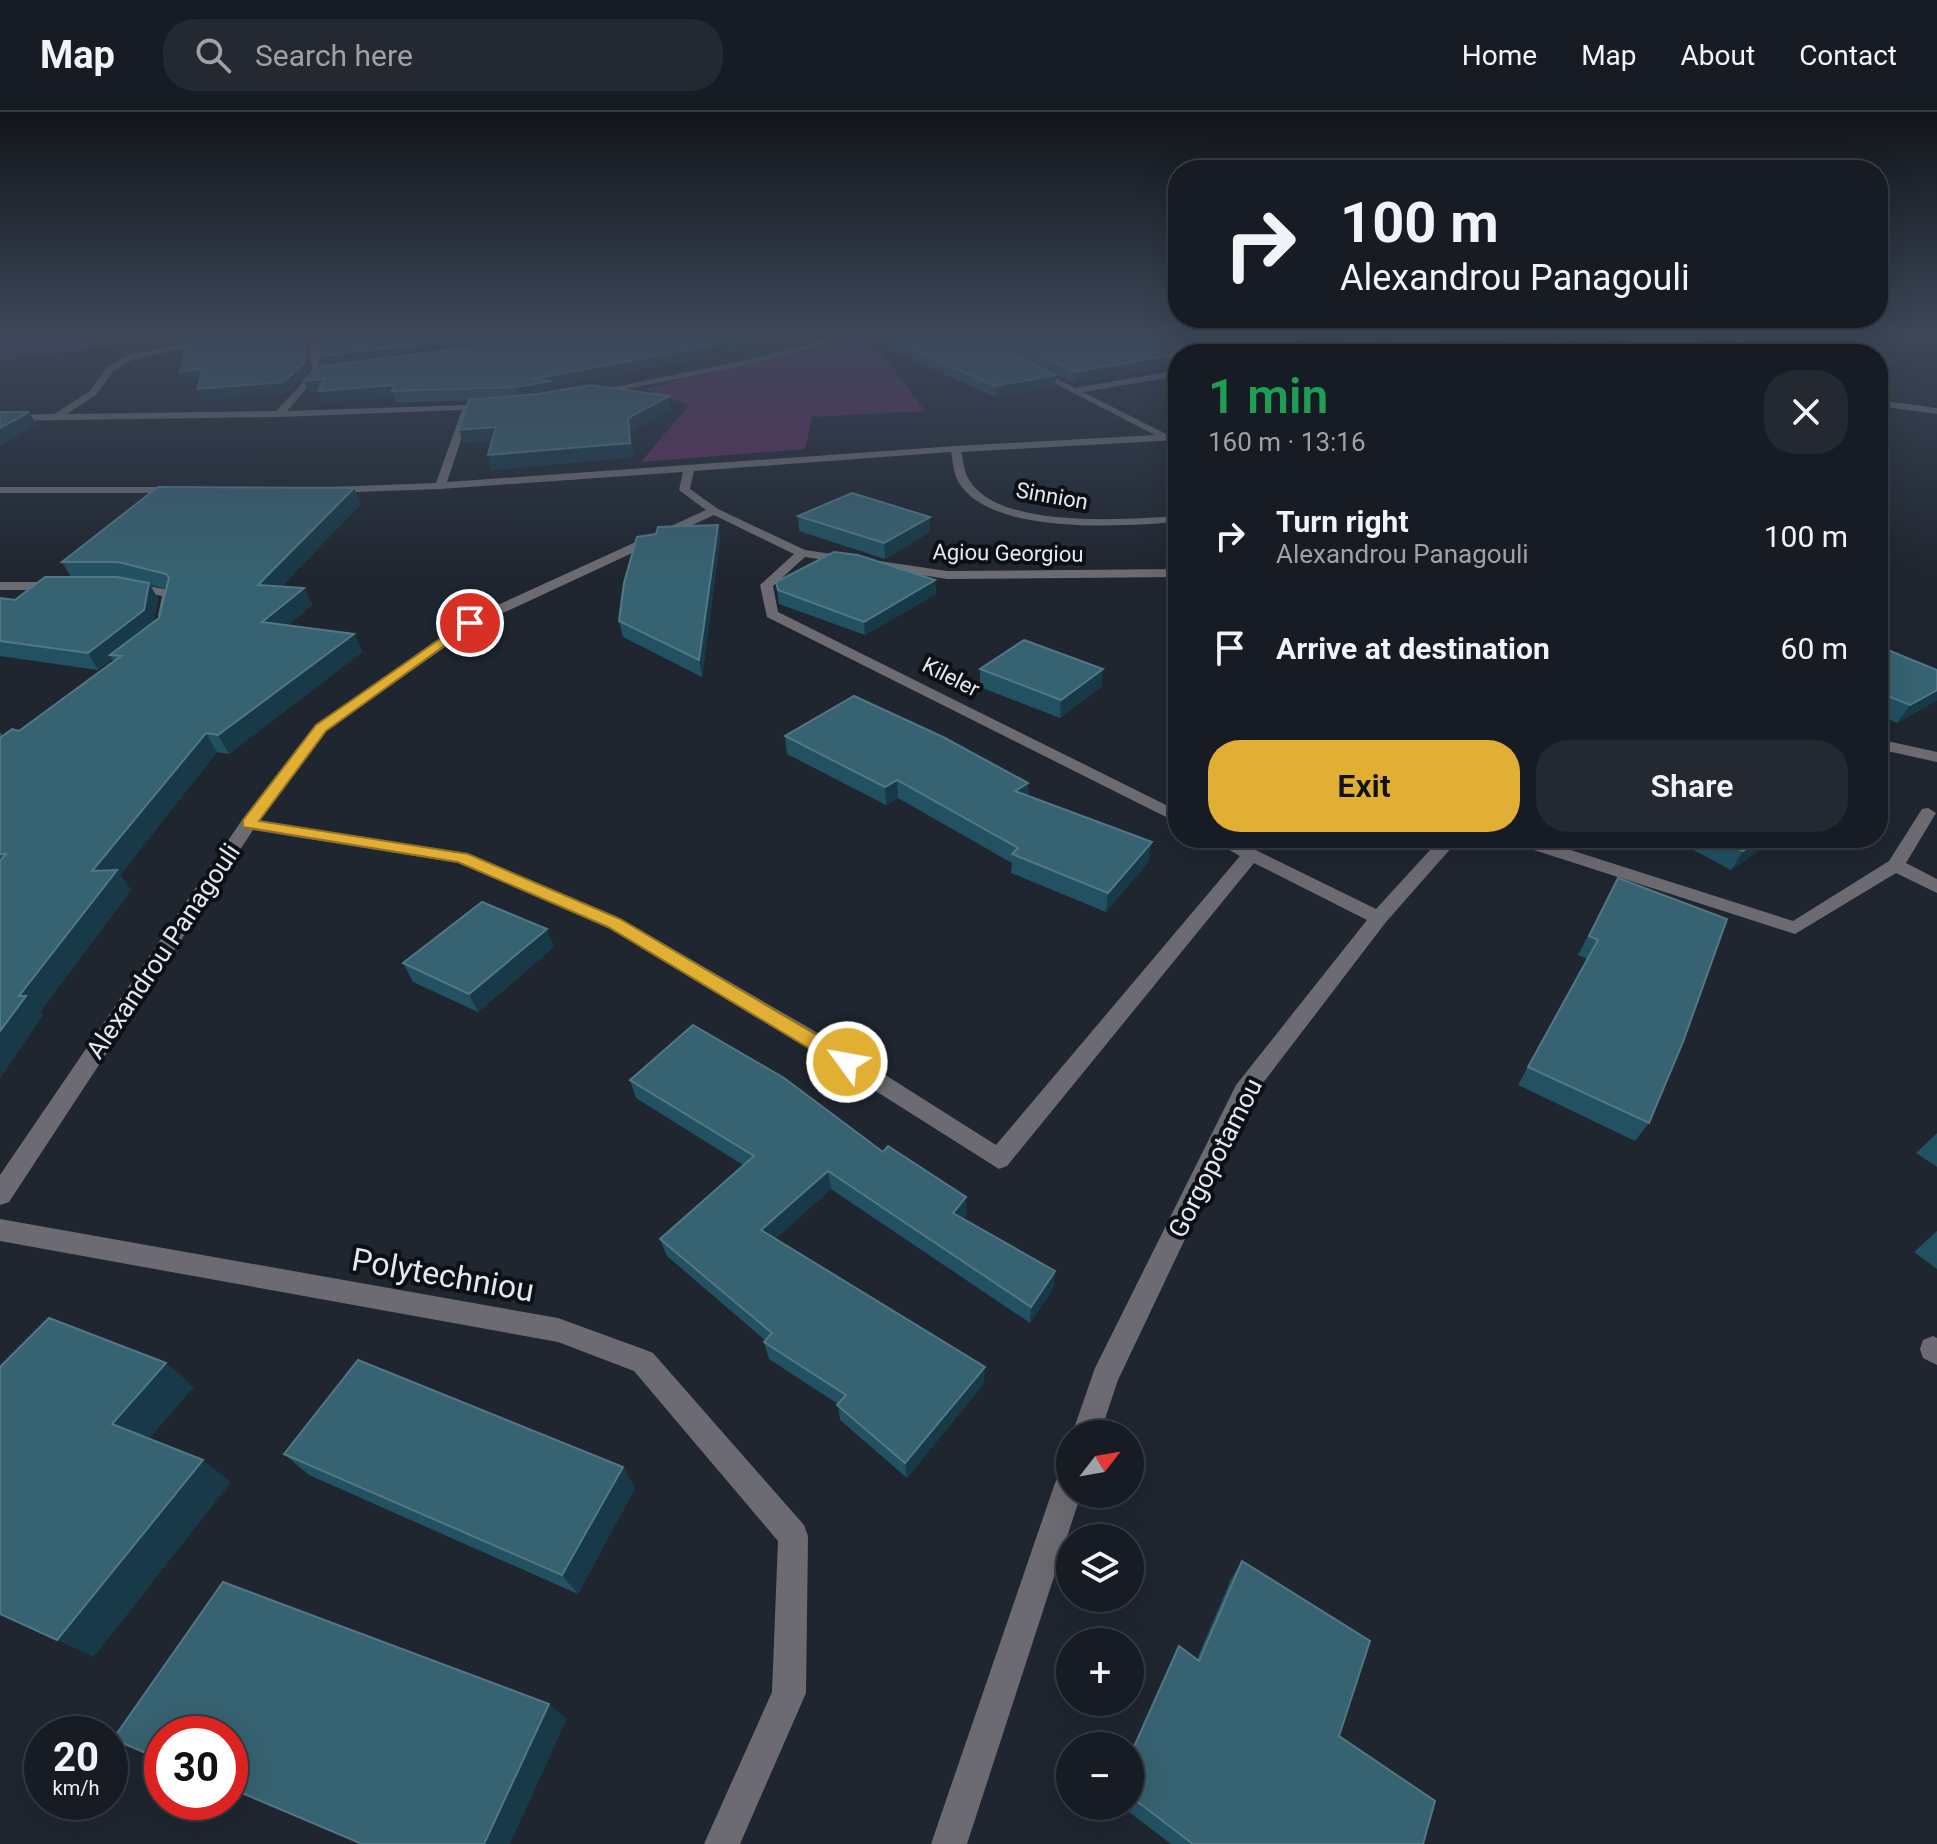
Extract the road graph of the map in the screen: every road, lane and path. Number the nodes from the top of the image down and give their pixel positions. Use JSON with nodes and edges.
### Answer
{"nodes":[{"id":1,"x":63,"y":413,"type":"edge"},
{"id":2,"x":316,"y":413,"type":"edge"},
{"id":3,"x":465,"y":413,"type":"edge"},
{"id":4,"x":1120,"y":413,"type":"edge"},
{"id":5,"x":279,"y":414,"type":"joint"},
{"id":6,"x":58,"y":416,"type":"junction"},
{"id":7,"x":0,"y":418,"type":"edge"},
{"id":8,"x":1168,"y":435,"type":"edge"},
{"id":9,"x":1168,"y":437,"type":"edge"},
{"id":10,"x":955,"y":449,"type":"junction"},
{"id":11,"x":689,"y":470,"type":"junction"},
{"id":12,"x":440,"y":486,"type":"junction"},
{"id":13,"x":0,"y":490,"type":"edge"},
{"id":14,"x":199,"y":490,"type":"edge"},
{"id":15,"x":322,"y":490,"type":"edge"},
{"id":16,"x":714,"y":511,"type":"junction"},
{"id":17,"x":1168,"y":520,"type":"edge"},
{"id":18,"x":802,"y":553,"type":"junction"},
{"id":19,"x":1168,"y":573,"type":"edge"},
{"id":20,"x":0,"y":586,"type":"edge"},
{"id":21,"x":79,"y":586,"type":"edge"},
{"id":22,"x":111,"y":586,"type":"edge"},
{"id":23,"x":162,"y":630,"type":"edge"},
{"id":24,"x":1888,"y":746,"type":"edge"},
{"id":25,"x":1937,"y":757,"type":"edge"},
{"id":26,"x":1168,"y":813,"type":"edge"},
{"id":27,"x":1928,"y":813,"type":"dead end"},
{"id":28,"x":248,"y":824,"type":"junction"},
{"id":29,"x":1237,"y":848,"type":"edge"},
{"id":30,"x":1442,"y":848,"type":"edge"},
{"id":31,"x":1546,"y":848,"type":"edge"},
{"id":32,"x":1251,"y":855,"type":"junction"},
{"id":33,"x":1896,"y":865,"type":"junction"},
{"id":34,"x":1937,"y":887,"type":"edge"},
{"id":35,"x":1379,"y":918,"type":"junction"},
{"id":36,"x":0,"y":1195,"type":"edge"},
{"id":37,"x":0,"y":1230,"type":"edge"},
{"id":38,"x":1091,"y":1420,"type":"edge"},
{"id":39,"x":1062,"y":1508,"type":"edge"},
{"id":40,"x":722,"y":1844,"type":"edge"},
{"id":41,"x":949,"y":1844,"type":"edge"}],
"edges":[{"from":1,"to":6,"type":"street"},
{"from":2,"to":5,"type":"street"},
{"from":3,"to":12,"type":"street"},
{"from":4,"to":8,"type":"street"},
{"from":5,"to":6,"type":"street"},
{"from":6,"to":7,"type":"street"},
{"from":9,"to":10,"type":"street"},
{"from":10,"to":11,"type":"street"},
{"from":10,"to":17,"type":"street","name":"Sinnion"},
{"from":11,"to":12,"type":"street"},
{"from":11,"to":16,"type":"street","name":"Agiou Georgiou"},
{"from":12,"to":15,"type":"street"},
{"from":13,"to":14,"type":"street"},
{"from":16,"to":18,"type":"street","name":"Agiou Georgiou"},
{"from":16,"to":28,"type":"street","name":"Alexandrou Panagouli"},
{"from":18,"to":19,"type":"street","name":"Agiou Georgiou"},
{"from":18,"to":26,"type":"street","name":"Kileler"},
{"from":20,"to":21,"type":"street"},
{"from":22,"to":23,"type":"street"},
{"from":24,"to":25,"type":"street"},
{"from":27,"to":33,"type":"street"},
{"from":28,"to":32,"type":"street"},
{"from":28,"to":36,"type":"street","name":"Alexandrou Panagouli"},
{"from":29,"to":32,"type":"street"},
{"from":30,"to":35,"type":"street","name":"Gorgopotamou"},
{"from":31,"to":33,"type":"street"},
{"from":32,"to":35,"type":"street"},
{"from":33,"to":34,"type":"street"},
{"from":35,"to":38,"type":"street","name":"Gorgopotamou"},
{"from":37,"to":40,"type":"street","name":"Polytechniou"},
{"from":39,"to":41,"type":"street"}]}
